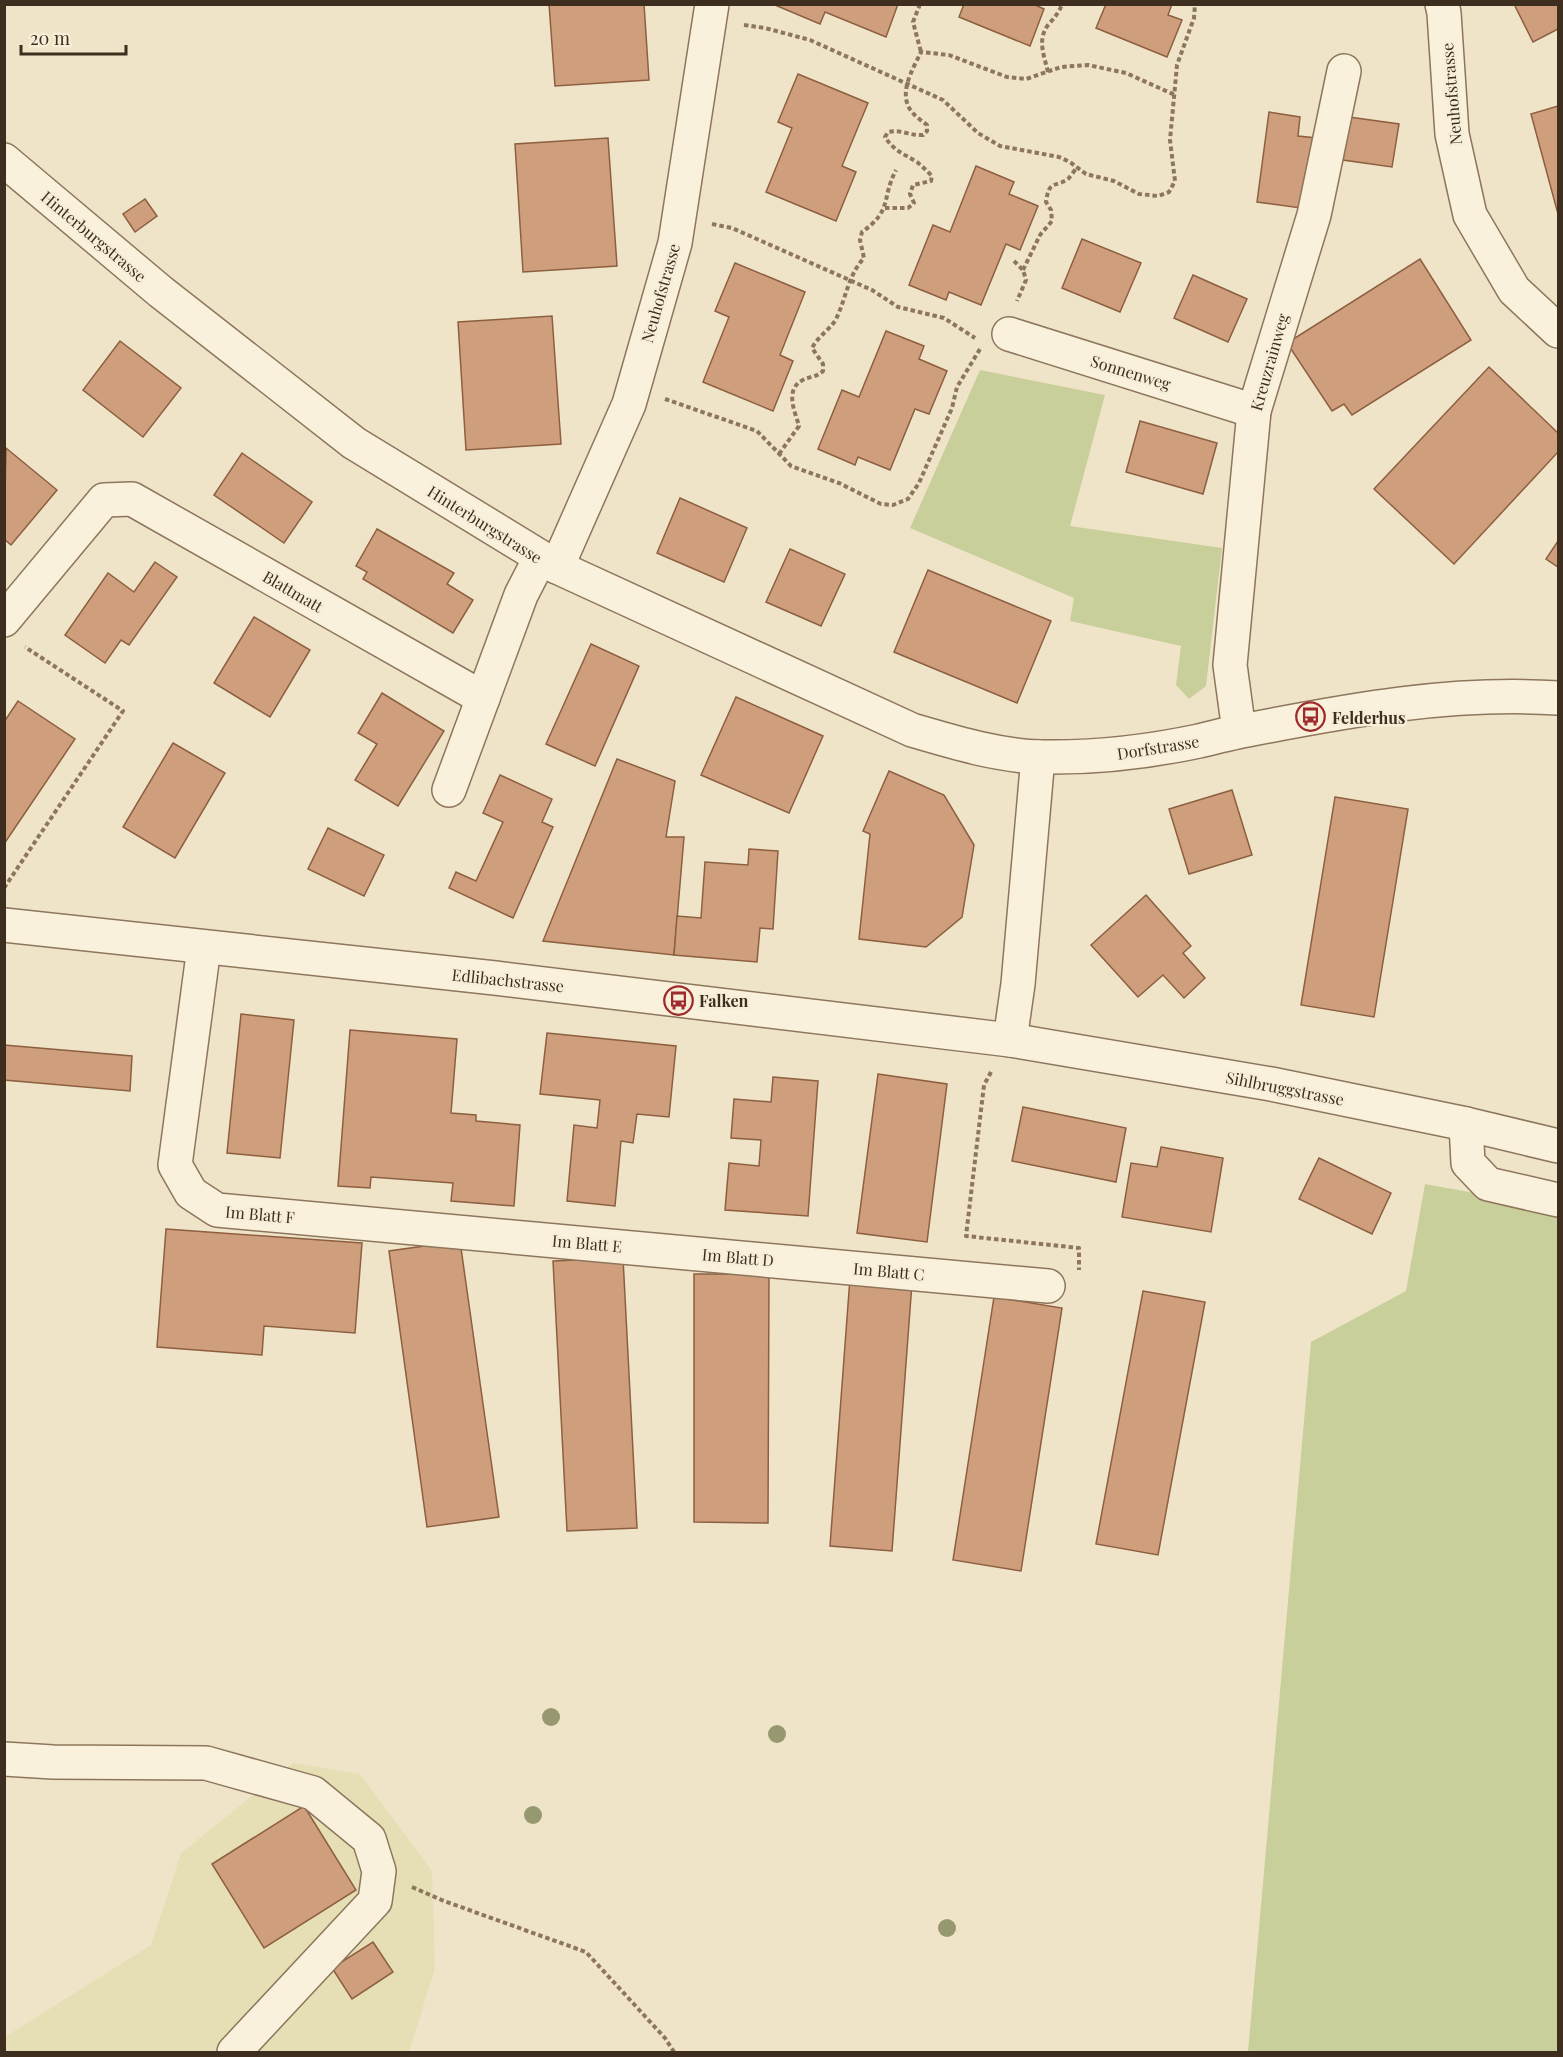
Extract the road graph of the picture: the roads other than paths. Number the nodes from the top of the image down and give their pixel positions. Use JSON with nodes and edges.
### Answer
{"nodes":[{"id":1,"x":1442,"y":4,"type":"edge"},
{"id":2,"x":711,"y":13,"type":"edge"},
{"id":3,"x":1344,"y":71,"type":"dead end"},
{"id":4,"x":4,"y":160,"type":"edge"},
{"id":5,"x":1010,"y":320,"type":"road end"},
{"id":6,"x":1558,"y":331,"type":"edge"},
{"id":7,"x":1254,"y":411,"type":"junction"},
{"id":8,"x":548,"y":563,"type":"junction"},
{"id":9,"x":4,"y":620,"type":"edge"},
{"id":10,"x":483,"y":698,"type":"junction"},
{"id":11,"x":1558,"y":698,"type":"edge"},
{"id":12,"x":1239,"y":731,"type":"junction"},
{"id":13,"x":1038,"y":757,"type":"junction"},
{"id":14,"x":449,"y":790,"type":"dead end"},
{"id":15,"x":4,"y":925,"type":"edge"},
{"id":16,"x":204,"y":947,"type":"junction"},
{"id":17,"x":1010,"y":1040,"type":"junction"},
{"id":18,"x":1466,"y":1124,"type":"junction"},
{"id":19,"x":1558,"y":1146,"type":"edge"},
{"id":20,"x":1558,"y":1200,"type":"edge"},
{"id":21,"x":513,"y":1236,"type":"joint"},
{"id":22,"x":661,"y":1250,"type":"joint"},
{"id":23,"x":815,"y":1264,"type":"joint"},
{"id":24,"x":1063,"y":1284,"type":"road end"},
{"id":25,"x":4,"y":1759,"type":"edge"},
{"id":26,"x":234,"y":2052,"type":"edge"}],
"edges":[{"from":1,"to":6,"type":"street","name":"Neuhofstrasse"},
{"from":2,"to":8,"type":"street","name":"Neuhofstrasse"},
{"from":3,"to":7,"type":"street","name":"Kreuzrainweg"},
{"from":4,"to":8,"type":"street","name":"Hinterburgstrasse"},
{"from":5,"to":7,"type":"street","name":"Sonnenweg"},
{"from":7,"to":12,"type":"street","name":"Kreuzrainweg"},
{"from":8,"to":10,"type":"street"},
{"from":8,"to":13,"type":"street","name":"Hinterburgstrasse"},
{"from":9,"to":10,"type":"street","name":"Blattmatt"},
{"from":10,"to":14,"type":"street"},
{"from":11,"to":12,"type":"street","name":"Dorfstrasse"},
{"from":12,"to":13,"type":"street","name":"Dorfstrasse"},
{"from":13,"to":17,"type":"street"},
{"from":15,"to":16,"type":"street","name":"Edlibachstrasse"},
{"from":16,"to":17,"type":"street","name":"Edlibachstrasse"},
{"from":16,"to":21,"type":"street","name":"Im Blatt F"},
{"from":17,"to":18,"type":"street","name":"Sihlbruggstrasse"},
{"from":18,"to":19,"type":"street","name":"Sihlbruggstrasse"},
{"from":18,"to":20,"type":"street"},
{"from":21,"to":22,"type":"street","name":"Im Blatt E"},
{"from":22,"to":23,"type":"street","name":"Im Blatt D"},
{"from":23,"to":24,"type":"street","name":"Im Blatt C"},
{"from":25,"to":26,"type":"street"}]}
